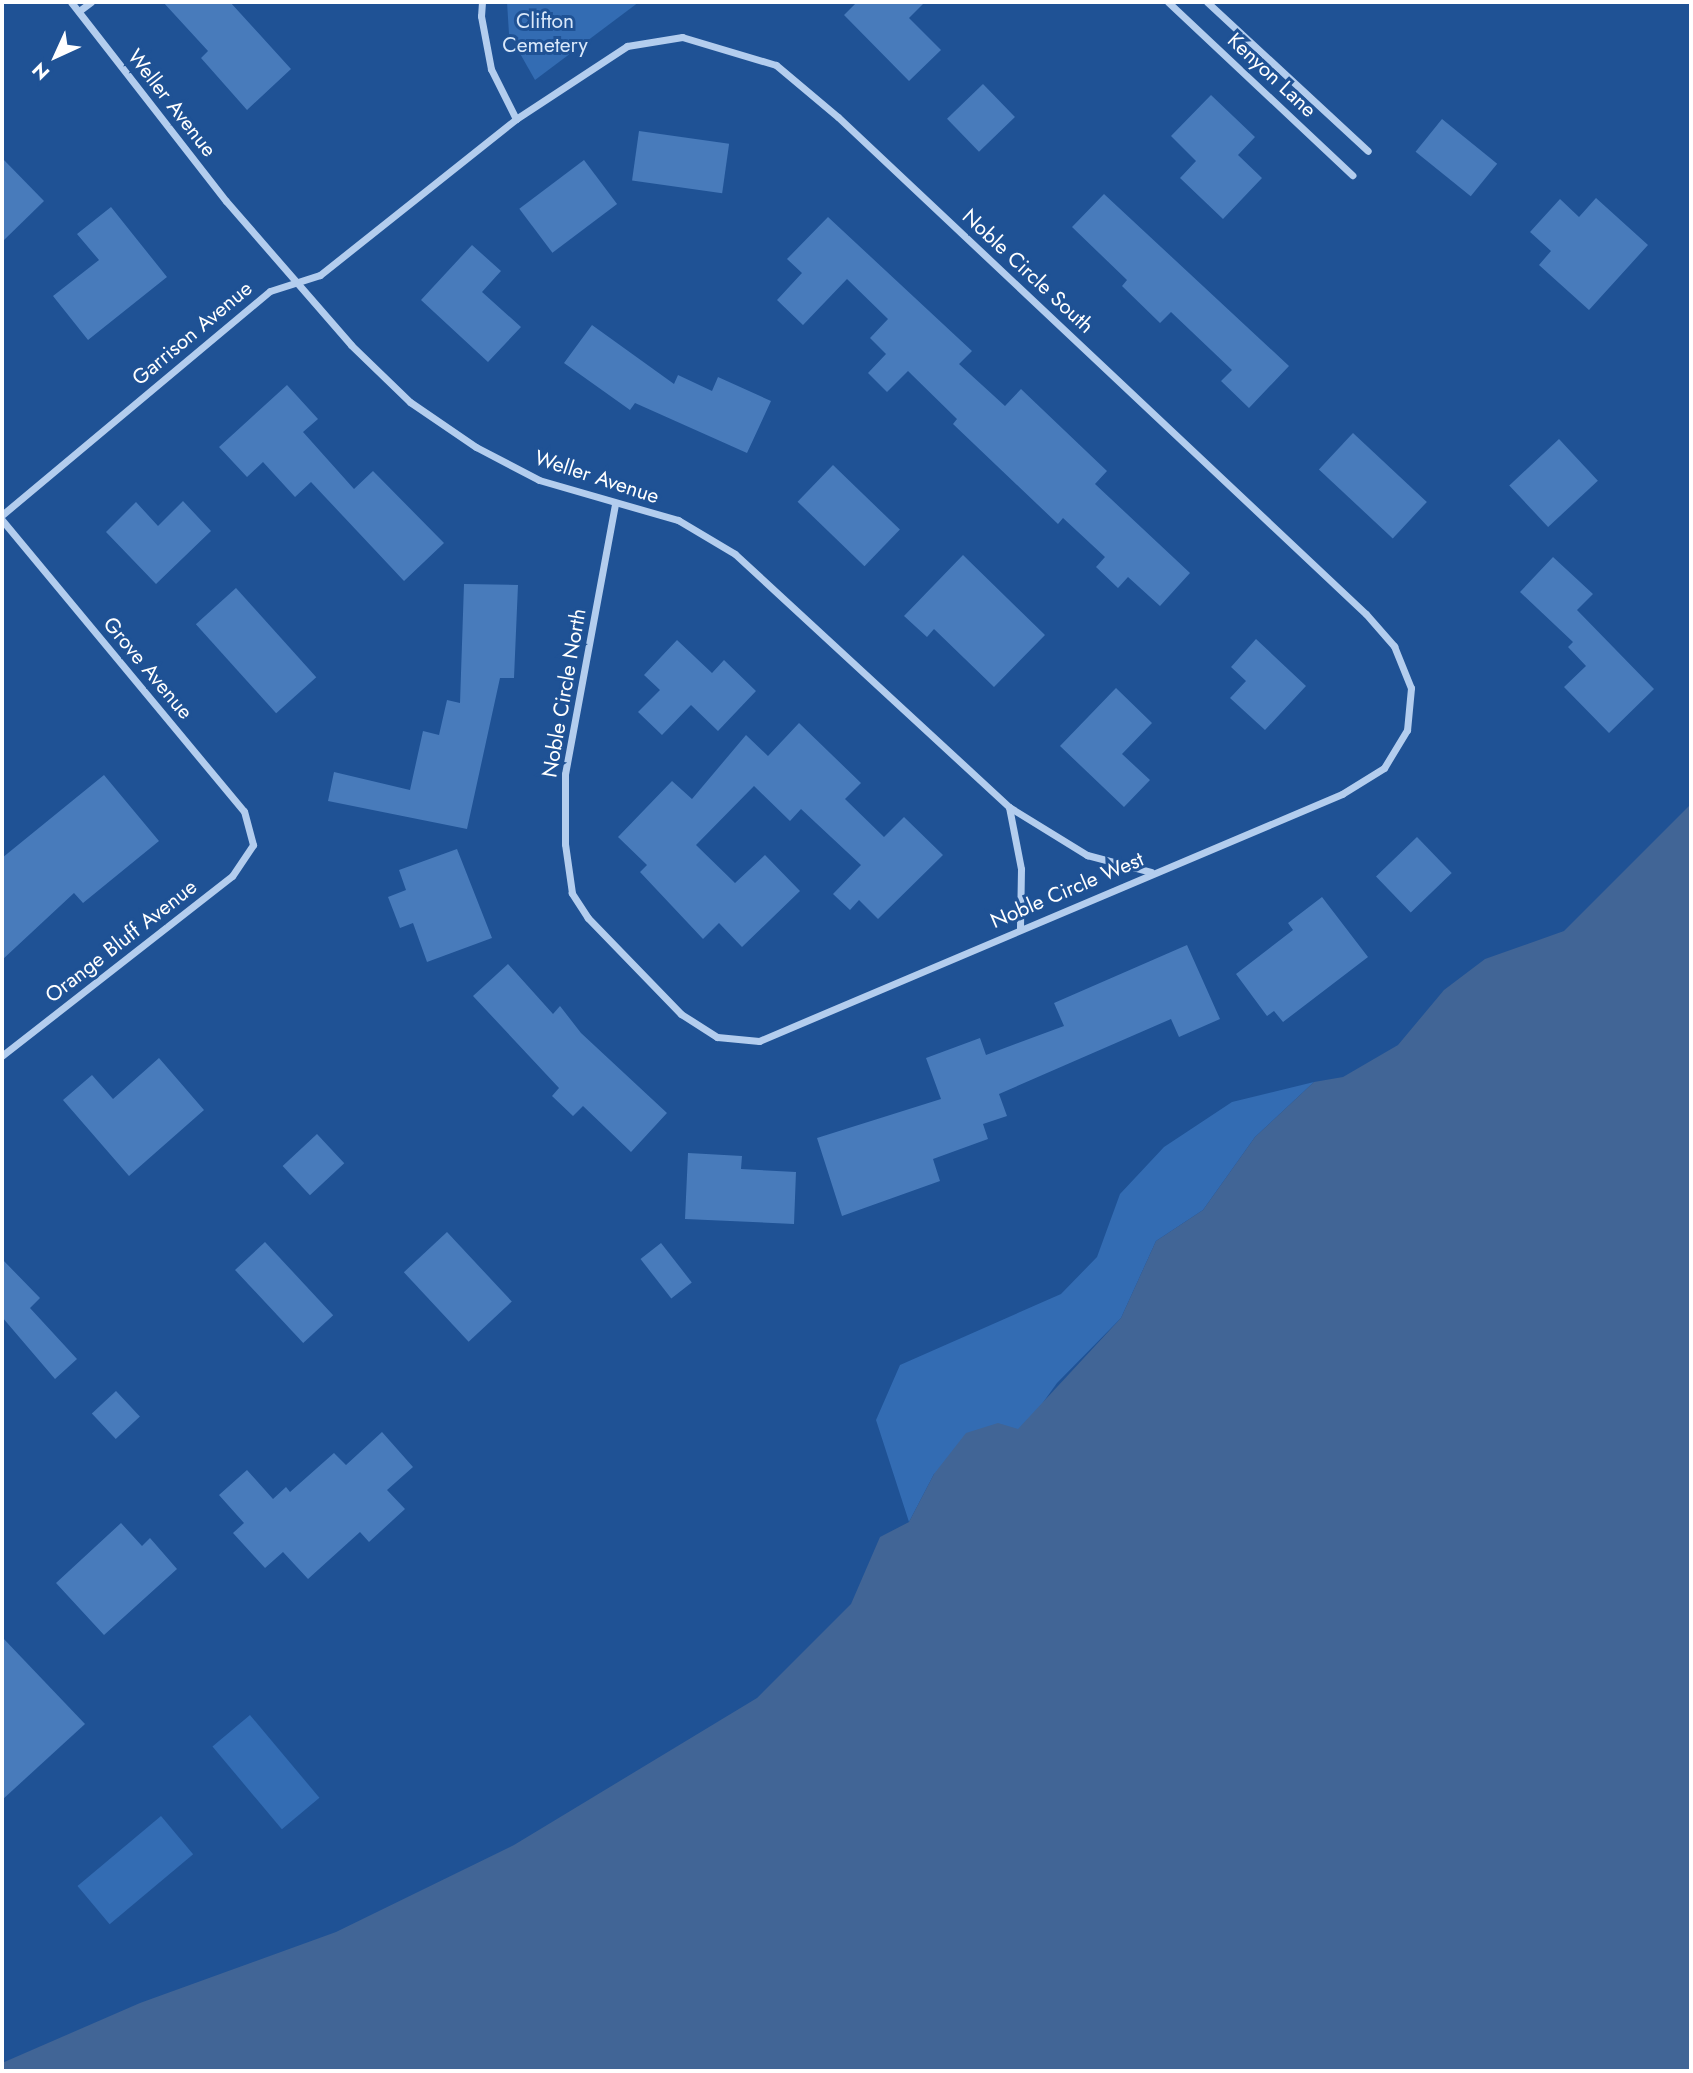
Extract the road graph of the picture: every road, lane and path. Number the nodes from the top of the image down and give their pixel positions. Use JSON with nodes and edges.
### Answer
{"nodes":[{"id":1,"x":71,"y":2,"type":"edge"},
{"id":2,"x":90,"y":2,"type":"edge"},
{"id":3,"x":482,"y":2,"type":"edge"},
{"id":4,"x":1168,"y":2,"type":"edge"},
{"id":5,"x":1208,"y":2,"type":"edge"},
{"id":6,"x":79,"y":11,"type":"junction"},
{"id":7,"x":516,"y":119,"type":"junction"},
{"id":8,"x":1368,"y":150,"type":"dead end"},
{"id":9,"x":1352,"y":175,"type":"dead end"},
{"id":10,"x":298,"y":284,"type":"junction"},
{"id":11,"x":615,"y":504,"type":"junction"},
{"id":12,"x":2,"y":518,"type":"edge"},
{"id":13,"x":1407,"y":730,"type":"joint"},
{"id":14,"x":1009,"y":807,"type":"junction"},
{"id":15,"x":253,"y":845,"type":"joint"},
{"id":16,"x":1151,"y":872,"type":"junction"},
{"id":17,"x":1020,"y":929,"type":"junction"},
{"id":18,"x":718,"y":1037,"type":"joint"},
{"id":19,"x":2,"y":1056,"type":"edge"}],
"edges":[{"from":1,"to":6,"type":"street","name":"Weller Avenue"},
{"from":2,"to":6,"type":"street"},
{"from":3,"to":7,"type":"street"},
{"from":4,"to":9,"type":"street","name":"Kenyon Lane"},
{"from":5,"to":8,"type":"street"},
{"from":6,"to":10,"type":"street","name":"Weller Avenue"},
{"from":7,"to":10,"type":"street","name":"Garrison Avenue"},
{"from":7,"to":13,"type":"street","name":"Noble Circle South"},
{"from":10,"to":11,"type":"street","name":"Weller Avenue"},
{"from":10,"to":12,"type":"street","name":"Garrison Avenue"},
{"from":11,"to":14,"type":"street","name":"Weller Avenue"},
{"from":11,"to":18,"type":"street","name":"Noble Circle North"},
{"from":12,"to":15,"type":"street","name":"Grove Avenue"},
{"from":13,"to":16,"type":"street","name":"Noble Circle West"},
{"from":14,"to":16,"type":"street","name":"Weller Avenue"},
{"from":14,"to":17,"type":"street"},
{"from":15,"to":19,"type":"street","name":"Orange Bluff Avenue"},
{"from":16,"to":17,"type":"street","name":"Noble Circle West"},
{"from":17,"to":18,"type":"street","name":"Noble Circle West"}]}
